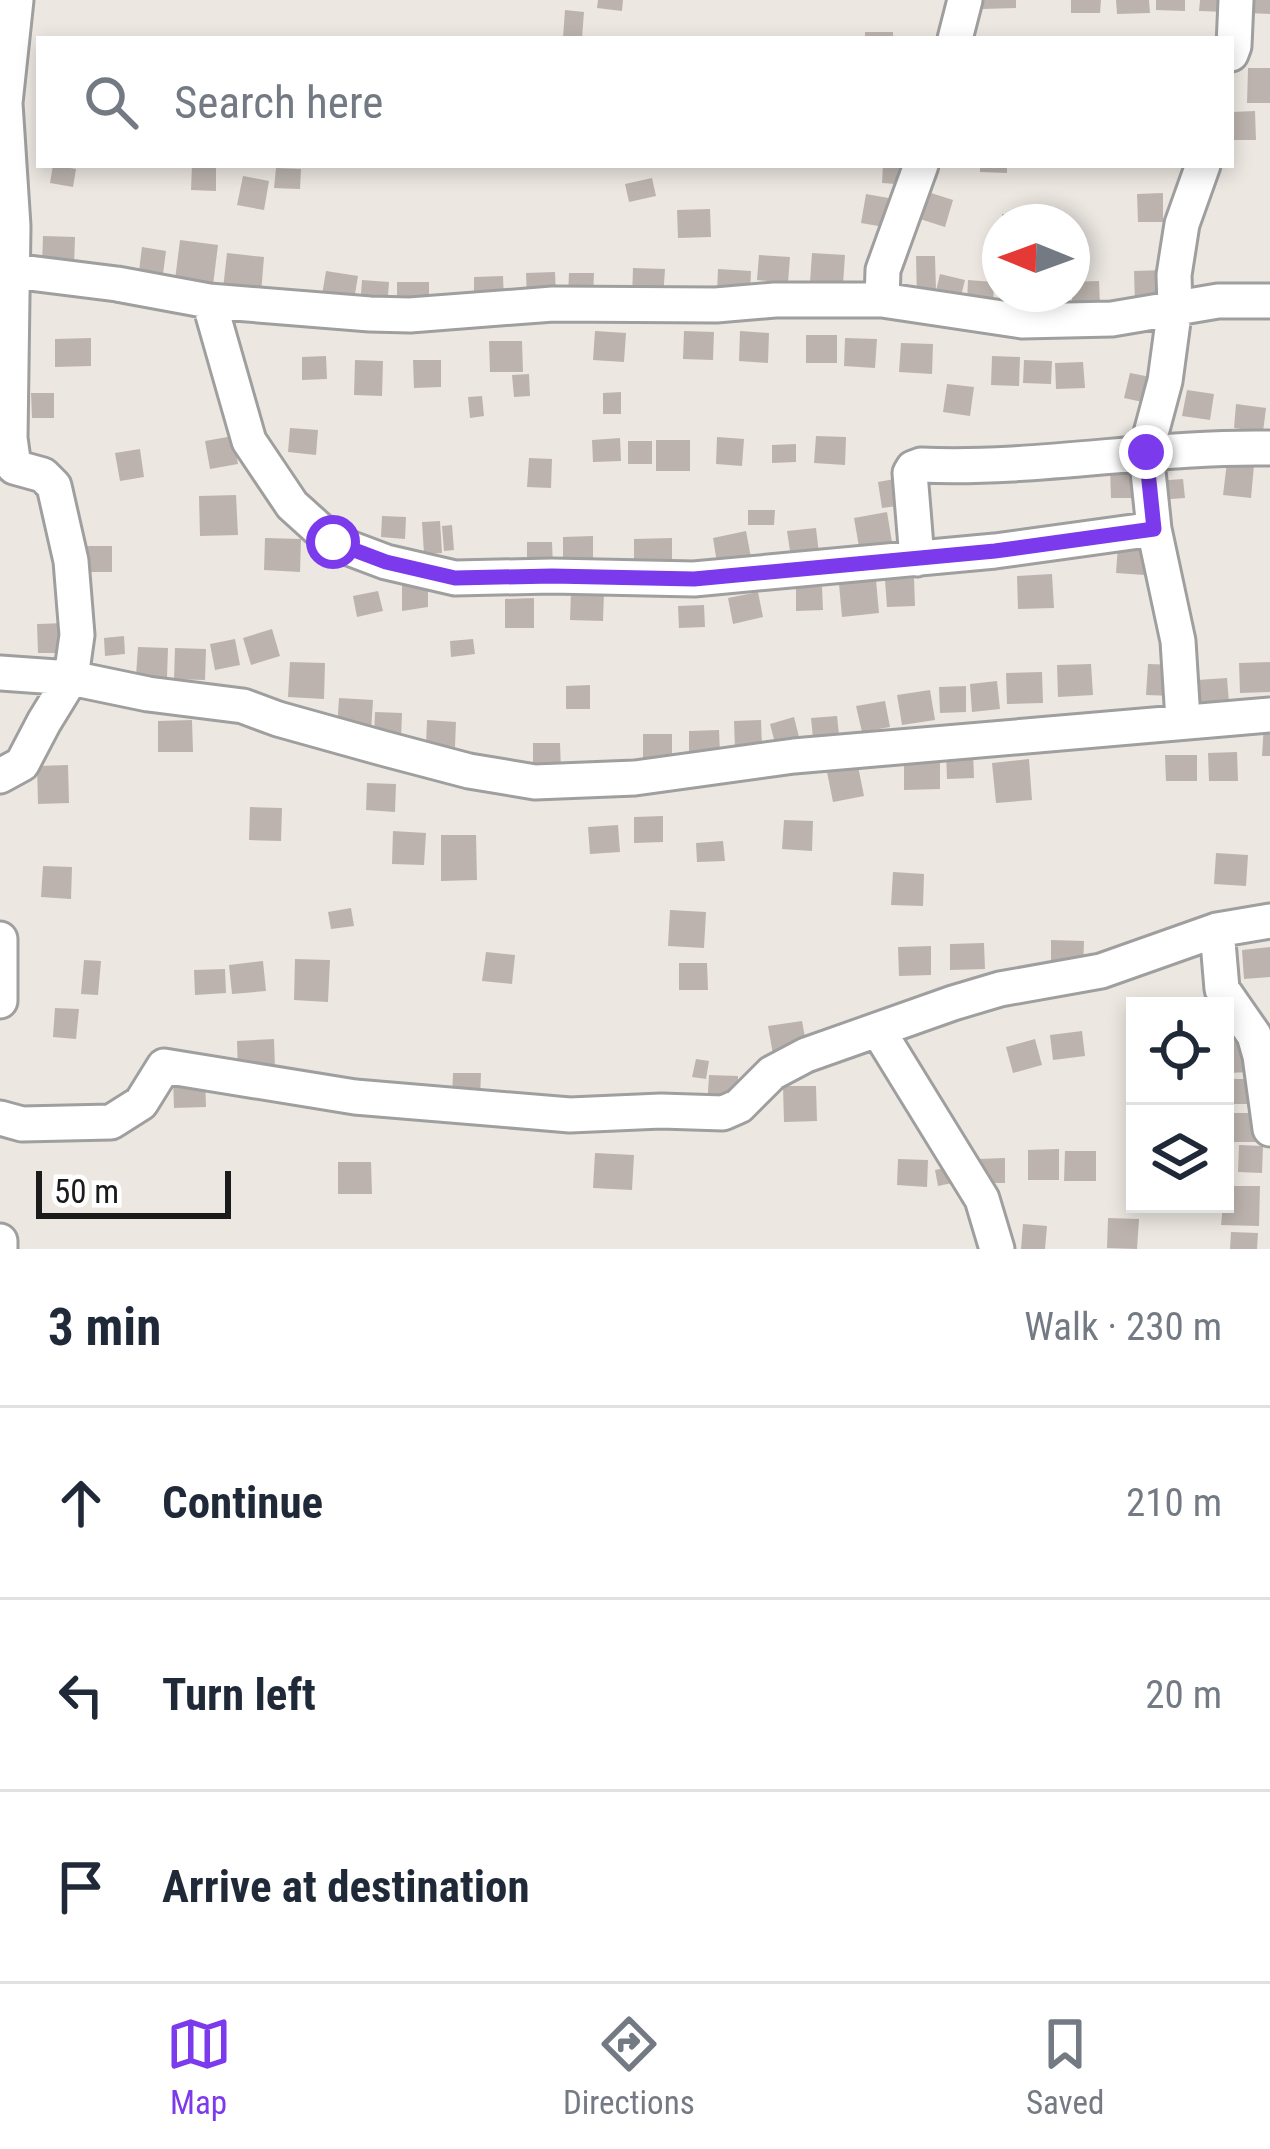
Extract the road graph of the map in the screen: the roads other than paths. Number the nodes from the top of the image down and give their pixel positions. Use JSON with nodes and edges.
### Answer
{"nodes":[{"id":1,"x":16,"y":0,"type":"edge"},
{"id":2,"x":965,"y":0,"type":"edge"},
{"id":3,"x":1236,"y":0,"type":"edge"},
{"id":4,"x":956,"y":36,"type":"edge"},
{"id":5,"x":1234,"y":46,"type":"edge"},
{"id":6,"x":920,"y":168,"type":"edge"},
{"id":7,"x":1202,"y":168,"type":"edge"},
{"id":8,"x":14,"y":271,"type":"junction"},
{"id":9,"x":882,"y":300,"type":"junction"},
{"id":10,"x":209,"y":301,"type":"junction"},
{"id":11,"x":1270,"y":301,"type":"edge"},
{"id":12,"x":1175,"y":307,"type":"junction"},
{"id":13,"x":5,"y":325,"type":"edge"},
{"id":14,"x":1270,"y":448,"type":"edge"},
{"id":15,"x":1146,"y":452,"type":"junction"},
{"id":16,"x":7,"y":468,"type":"edge"},
{"id":17,"x":1154,"y":529,"type":"junction"},
{"id":18,"x":917,"y":559,"type":"junction"},
{"id":19,"x":0,"y":673,"type":"edge"},
{"id":20,"x":70,"y":678,"type":"junction"},
{"id":21,"x":1270,"y":715,"type":"edge"},
{"id":22,"x":1183,"y":720,"type":"junction"},
{"id":23,"x":0,"y":776,"type":"edge"},
{"id":24,"x":1270,"y":921,"type":"edge"},
{"id":25,"x":1217,"y":930,"type":"junction"},
{"id":26,"x":0,"y":939,"type":"edge"},
{"id":27,"x":0,"y":1001,"type":"edge"},
{"id":28,"x":878,"y":1030,"type":"junction"},
{"id":29,"x":0,"y":1118,"type":"edge"},
{"id":30,"x":1270,"y":1129,"type":"edge"},
{"id":31,"x":997,"y":1249,"type":"edge"}],
"edges":[{"from":1,"to":8,"type":"street"},
{"from":2,"to":4,"type":"street"},
{"from":3,"to":5,"type":"street"},
{"from":6,"to":9,"type":"street"},
{"from":7,"to":12,"type":"street"},
{"from":8,"to":10,"type":"street"},
{"from":8,"to":13,"type":"street"},
{"from":9,"to":10,"type":"street"},
{"from":9,"to":12,"type":"street"},
{"from":10,"to":18,"type":"street"},
{"from":11,"to":12,"type":"street"},
{"from":12,"to":15,"type":"street"},
{"from":13,"to":16,"type":"street"},
{"from":14,"to":15,"type":"street"},
{"from":15,"to":17,"type":"street"},
{"from":15,"to":18,"type":"street"},
{"from":16,"to":20,"type":"street"},
{"from":17,"to":18,"type":"street"},
{"from":17,"to":22,"type":"street"},
{"from":19,"to":20,"type":"street"},
{"from":20,"to":22,"type":"street"},
{"from":20,"to":23,"type":"street"},
{"from":21,"to":22,"type":"street"},
{"from":24,"to":25,"type":"street"},
{"from":25,"to":28,"type":"street"},
{"from":25,"to":30,"type":"street"},
{"from":26,"to":27,"type":"street"},
{"from":28,"to":29,"type":"street"},
{"from":28,"to":31,"type":"street"}]}
